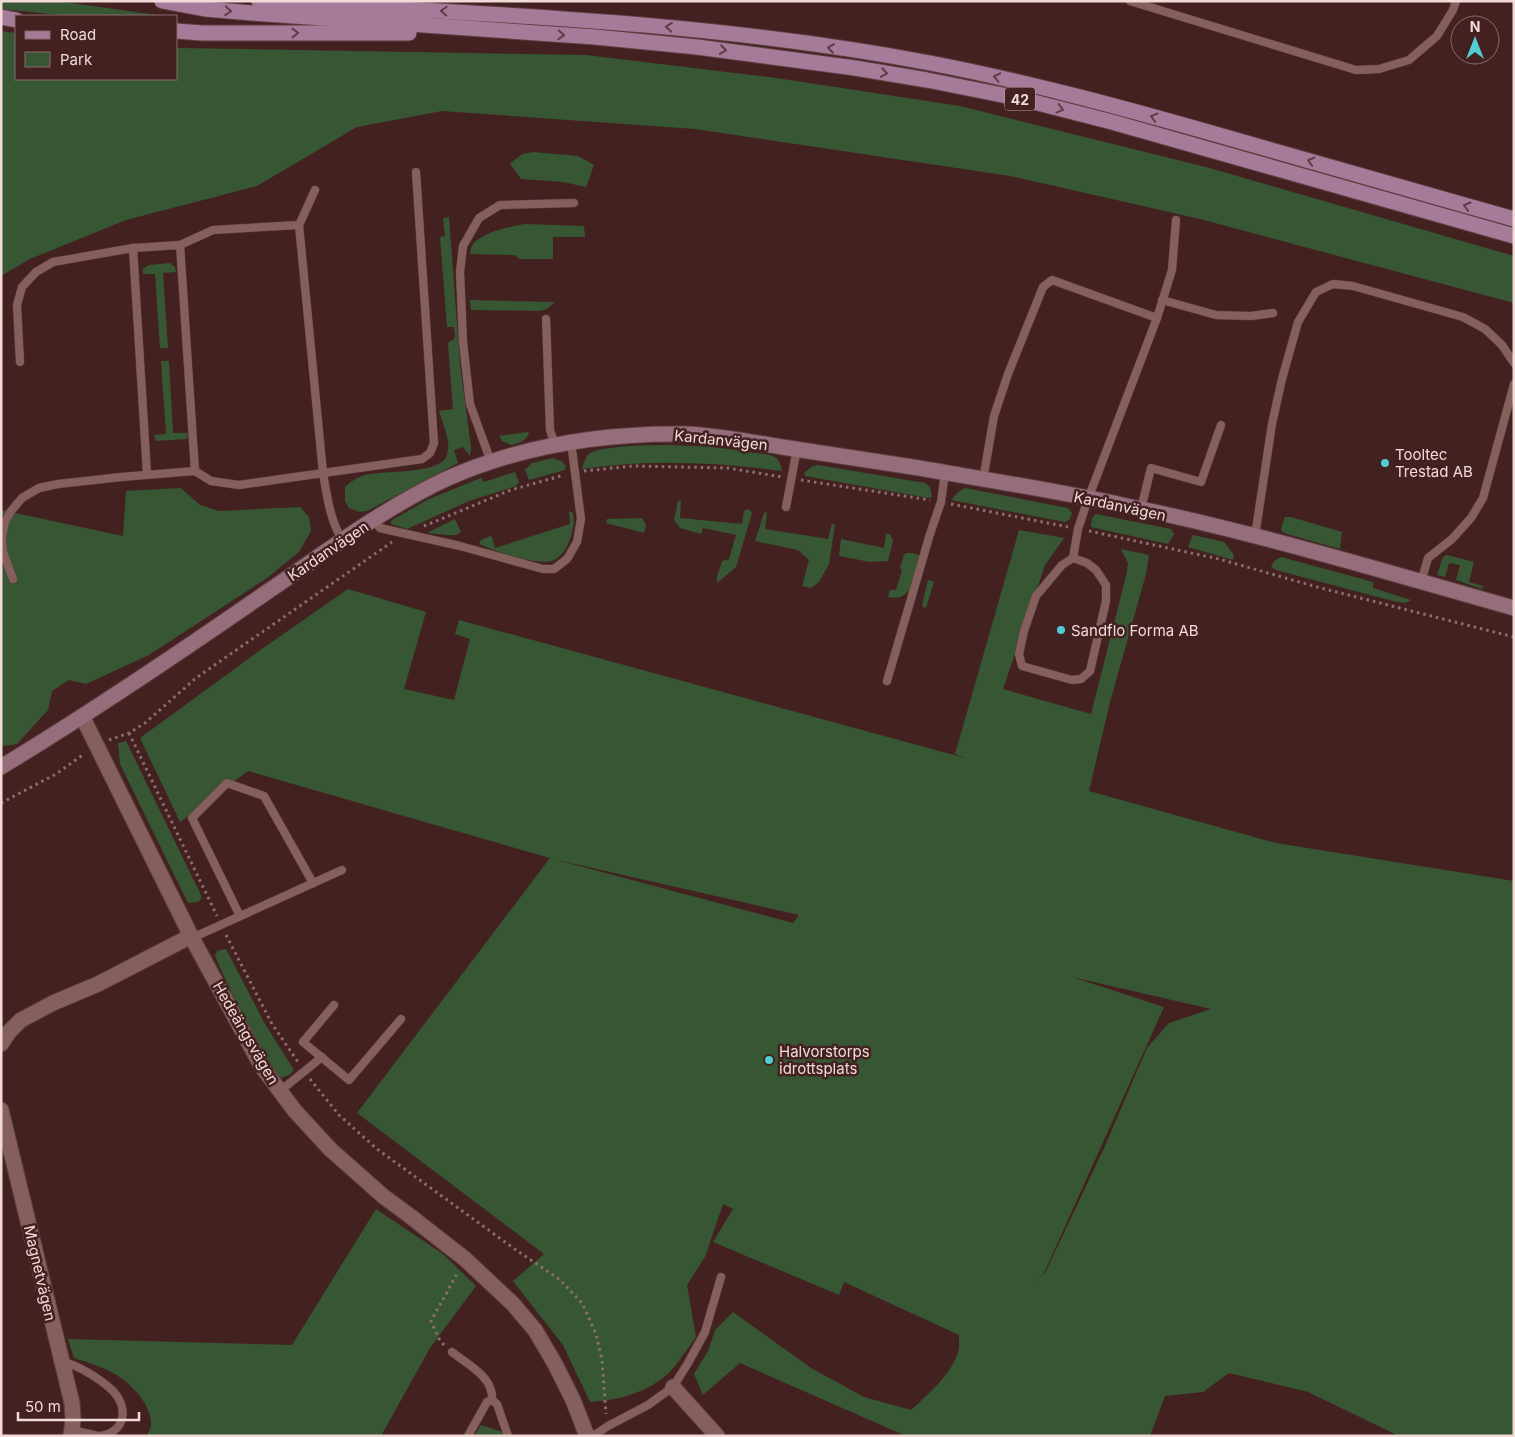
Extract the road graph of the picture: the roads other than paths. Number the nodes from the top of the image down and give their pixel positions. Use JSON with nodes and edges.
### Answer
{"nodes":[{"id":1,"x":162,"y":1,"type":"edge"},
{"id":2,"x":259,"y":1,"type":"edge"},
{"id":3,"x":462,"y":1,"type":"edge"},
{"id":4,"x":1130,"y":1,"type":"edge"},
{"id":5,"x":1456,"y":1,"type":"edge"},
{"id":6,"x":1,"y":17,"type":"edge"},
{"id":7,"x":580,"y":19,"type":"junction"},
{"id":8,"x":15,"y":20,"type":"edge"},
{"id":9,"x":178,"y":31,"type":"edge"},
{"id":10,"x":512,"y":32,"type":"junction"},
{"id":11,"x":416,"y":172,"type":"dead end"},
{"id":12,"x":315,"y":190,"type":"dead end"},
{"id":13,"x":574,"y":203,"type":"dead end"},
{"id":14,"x":1514,"y":219,"type":"edge"},
{"id":15,"x":1176,"y":220,"type":"dead end"},
{"id":16,"x":300,"y":225,"type":"junction"},
{"id":17,"x":1514,"y":236,"type":"edge"},
{"id":18,"x":180,"y":245,"type":"junction"},
{"id":19,"x":133,"y":248,"type":"junction"},
{"id":20,"x":1162,"y":300,"type":"junction"},
{"id":21,"x":1273,"y":313,"type":"dead end"},
{"id":22,"x":1157,"y":318,"type":"junction"},
{"id":23,"x":546,"y":319,"type":"dead end"},
{"id":24,"x":20,"y":362,"type":"dead end"},
{"id":25,"x":1514,"y":363,"type":"edge"},
{"id":26,"x":1514,"y":384,"type":"edge"},
{"id":27,"x":1221,"y":425,"type":"dead end"},
{"id":28,"x":571,"y":442,"type":"junction"},
{"id":29,"x":555,"y":445,"type":"junction"},
{"id":30,"x":798,"y":449,"type":"junction"},
{"id":31,"x":491,"y":462,"type":"junction"},
{"id":32,"x":195,"y":471,"type":"junction"},
{"id":33,"x":945,"y":472,"type":"junction"},
{"id":34,"x":323,"y":473,"type":"junction"},
{"id":35,"x":147,"y":474,"type":"junction"},
{"id":36,"x":984,"y":480,"type":"junction"},
{"id":37,"x":1088,"y":499,"type":"junction"},
{"id":38,"x":786,"y":507,"type":"dead end"},
{"id":39,"x":1141,"y":509,"type":"junction"},
{"id":40,"x":374,"y":520,"type":"junction"},
{"id":41,"x":1255,"y":536,"type":"junction"},
{"id":42,"x":343,"y":541,"type":"junction"},
{"id":43,"x":1073,"y":558,"type":"junction"},
{"id":44,"x":13,"y":579,"type":"dead end"},
{"id":45,"x":1421,"y":582,"type":"junction"},
{"id":46,"x":1514,"y":608,"type":"edge"},
{"id":47,"x":887,"y":681,"type":"dead end"},
{"id":48,"x":83,"y":718,"type":"junction"},
{"id":49,"x":2,"y":766,"type":"edge"},
{"id":50,"x":342,"y":870,"type":"dead end"},
{"id":51,"x":313,"y":884,"type":"junction"},
{"id":52,"x":240,"y":916,"type":"junction"},
{"id":53,"x":192,"y":937,"type":"junction"},
{"id":54,"x":334,"y":1005,"type":"dead end"},
{"id":55,"x":401,"y":1019,"type":"dead end"},
{"id":56,"x":1,"y":1044,"type":"edge"},
{"id":57,"x":322,"y":1057,"type":"junction"},
{"id":58,"x":280,"y":1091,"type":"junction"},
{"id":59,"x":1,"y":1110,"type":"edge"},
{"id":60,"x":721,"y":1277,"type":"dead end"},
{"id":61,"x":452,"y":1352,"type":"road end"},
{"id":62,"x":60,"y":1360,"type":"junction"},
{"id":63,"x":673,"y":1387,"type":"junction"},
{"id":64,"x":492,"y":1400,"type":"junction"},
{"id":65,"x":72,"y":1433,"type":"edge"},
{"id":66,"x":99,"y":1436,"type":"edge"},
{"id":67,"x":468,"y":1436,"type":"edge"},
{"id":68,"x":508,"y":1436,"type":"edge"},
{"id":69,"x":587,"y":1436,"type":"edge"},
{"id":70,"x":593,"y":1436,"type":"edge"},
{"id":71,"x":718,"y":1436,"type":"edge"}],
"edges":[{"from":1,"to":10,"type":"main road","number":"42","one_way":true},
{"from":7,"to":2,"type":"main road","number":"42","one_way":true},
{"from":3,"to":7,"type":"main road"},
{"from":4,"to":5,"type":"lane"},
{"from":6,"to":8,"type":"main road"},
{"from":14,"to":7,"type":"main road","number":"42","one_way":true},
{"from":9,"to":10,"type":"main road","one_way":true},
{"from":10,"to":17,"type":"main road","number":"42","one_way":true},
{"from":11,"to":34,"type":"lane"},
{"from":12,"to":16,"type":"lane"},
{"from":13,"to":31,"type":"lane"},
{"from":15,"to":20,"type":"lane"},
{"from":16,"to":18,"type":"lane"},
{"from":16,"to":34,"type":"lane"},
{"from":18,"to":19,"type":"lane"},
{"from":18,"to":32,"type":"lane"},
{"from":19,"to":24,"type":"lane"},
{"from":19,"to":35,"type":"lane"},
{"from":20,"to":21,"type":"lane"},
{"from":20,"to":22,"type":"lane"},
{"from":22,"to":36,"type":"lane"},
{"from":22,"to":37,"type":"lane"},
{"from":23,"to":29,"type":"lane"},
{"from":25,"to":41,"type":"lane"},
{"from":26,"to":45,"type":"lane"},
{"from":27,"to":39,"type":"lane"},
{"from":28,"to":29,"type":"street","name":"Kardanvägen"},
{"from":28,"to":30,"type":"street","name":"Kardanvägen"},
{"from":28,"to":40,"type":"lane"},
{"from":29,"to":31,"type":"street","name":"Kardanvägen"},
{"from":30,"to":33,"type":"street","name":"Kardanvägen"},
{"from":30,"to":38,"type":"lane"},
{"from":31,"to":40,"type":"street","name":"Kardanvägen"},
{"from":32,"to":34,"type":"lane"},
{"from":32,"to":35,"type":"lane"},
{"from":33,"to":36,"type":"street","name":"Kardanvägen"},
{"from":33,"to":47,"type":"lane"},
{"from":34,"to":42,"type":"lane"},
{"from":35,"to":44,"type":"lane"},
{"from":36,"to":37,"type":"street","name":"Kardanvägen"},
{"from":37,"to":39,"type":"street","name":"Kardanvägen"},
{"from":37,"to":43,"type":"lane"},
{"from":39,"to":41,"type":"street","name":"Kardanvägen"},
{"from":40,"to":42,"type":"street","name":"Kardanvägen"},
{"from":41,"to":45,"type":"street","name":"Kardanvägen"},
{"from":42,"to":48,"type":"street","name":"Kardanvägen"},
{"from":43,"to":43,"type":"lane"},
{"from":45,"to":46,"type":"street","name":"Kardanvägen"},
{"from":48,"to":49,"type":"street","name":"Kardanvägen"},
{"from":48,"to":53,"type":"street","name":"Hedeängsvägen"},
{"from":50,"to":51,"type":"lane"},
{"from":51,"to":52,"type":"lane"},
{"from":51,"to":52,"type":"lane"},
{"from":52,"to":53,"type":"lane"},
{"from":53,"to":56,"type":"street"},
{"from":53,"to":58,"type":"street","name":"Hedeängsvägen"},
{"from":54,"to":57,"type":"lane"},
{"from":55,"to":57,"type":"lane"},
{"from":57,"to":58,"type":"lane"},
{"from":58,"to":69,"type":"street","name":"Hedeängsvägen"},
{"from":59,"to":62,"type":"street","name":"Magnetvägen"},
{"from":60,"to":63,"type":"lane"},
{"from":61,"to":64,"type":"lane"},
{"from":62,"to":65,"type":"street","name":"Magnetvägen"},
{"from":62,"to":66,"type":"lane"},
{"from":63,"to":70,"type":"lane"},
{"from":63,"to":71,"type":"street"},
{"from":64,"to":67,"type":"lane"},
{"from":64,"to":68,"type":"lane"},
{"from":65,"to":66,"type":"lane"}]}
